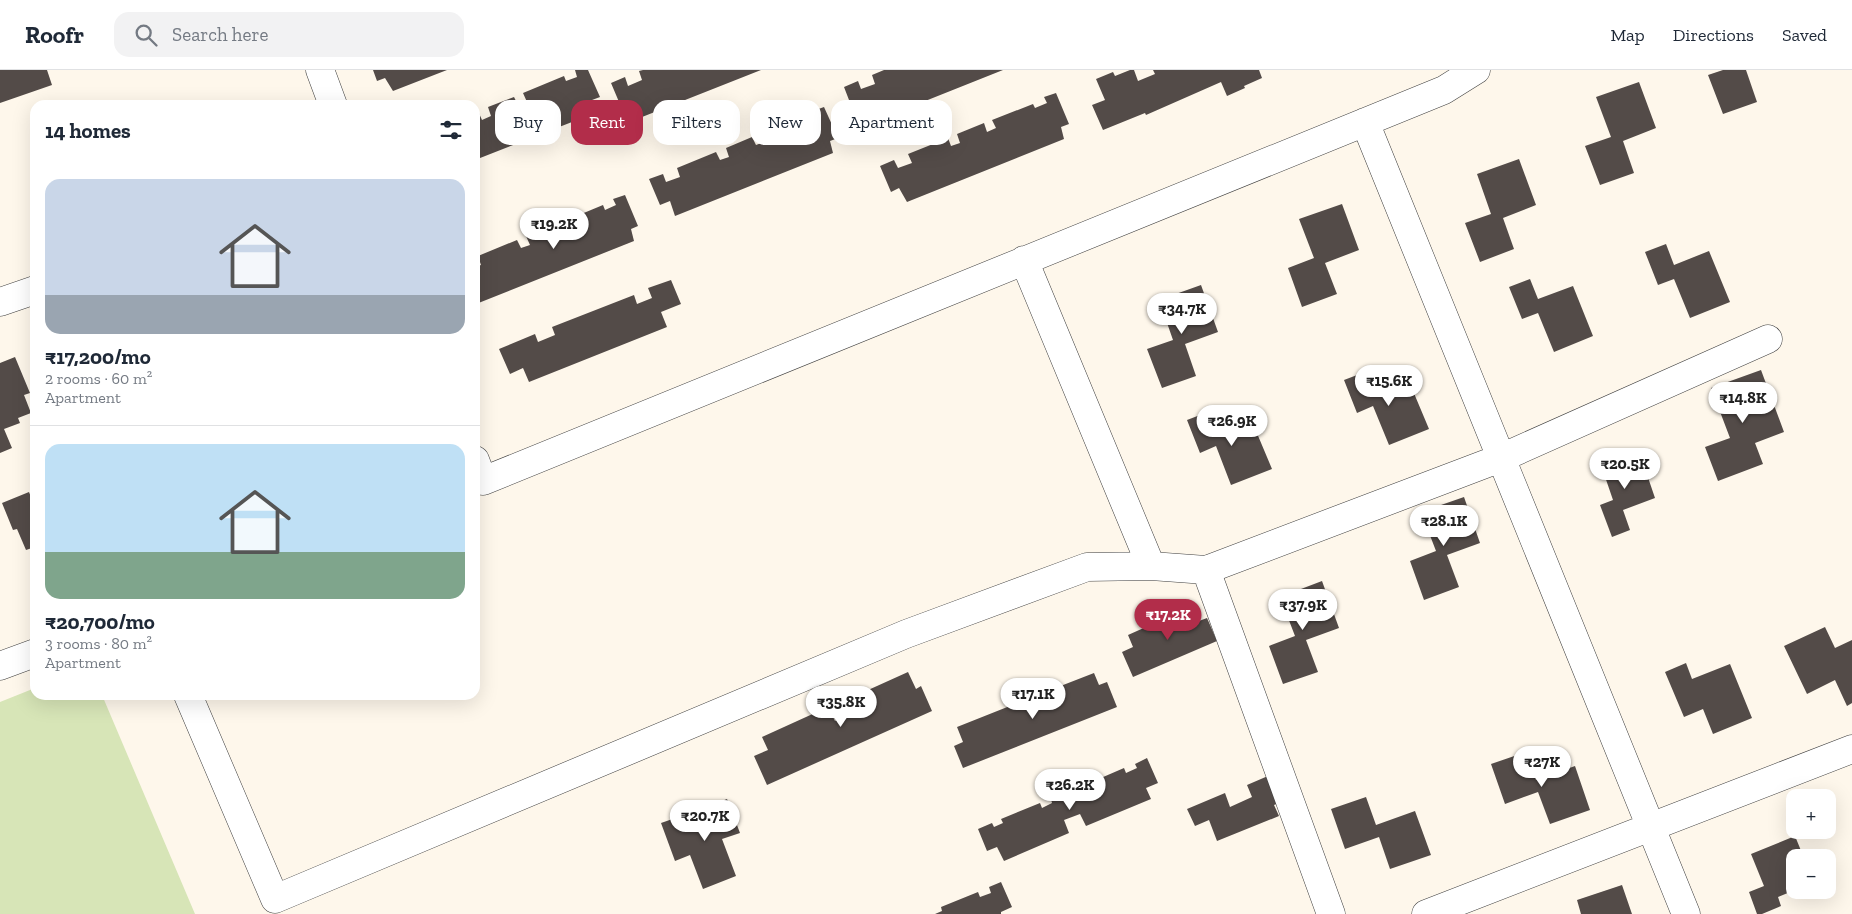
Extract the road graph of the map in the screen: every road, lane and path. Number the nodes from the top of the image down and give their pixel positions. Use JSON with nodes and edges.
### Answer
{"nodes":[{"id":1,"x":320,"y":70,"type":"edge"},
{"id":2,"x":1476,"y":70,"type":"edge"},
{"id":3,"x":331,"y":100,"type":"edge"},
{"id":4,"x":1365,"y":122,"type":"junction"},
{"id":5,"x":1024,"y":260,"type":"junction"},
{"id":6,"x":30,"y":292,"type":"edge"},
{"id":7,"x":0,"y":302,"type":"edge"},
{"id":8,"x":1768,"y":339,"type":"dead end"},
{"id":9,"x":1501,"y":458,"type":"junction"},
{"id":10,"x":480,"y":474,"type":"edge"},
{"id":11,"x":1151,"y":566,"type":"junction"},
{"id":12,"x":1206,"y":570,"type":"junction"},
{"id":13,"x":30,"y":655,"type":"edge"},
{"id":14,"x":0,"y":666,"type":"edge"},
{"id":15,"x":190,"y":700,"type":"edge"},
{"id":16,"x":1852,"y":749,"type":"edge"},
{"id":17,"x":1651,"y":828,"type":"junction"},
{"id":18,"x":1331,"y":914,"type":"edge"},
{"id":19,"x":1426,"y":914,"type":"edge"},
{"id":20,"x":1686,"y":914,"type":"edge"}],
"edges":[{"from":1,"to":3,"type":"street"},
{"from":2,"to":4,"type":"street"},
{"from":4,"to":5,"type":"street"},
{"from":4,"to":9,"type":"street"},
{"from":5,"to":10,"type":"street"},
{"from":5,"to":11,"type":"street"},
{"from":6,"to":7,"type":"street"},
{"from":8,"to":9,"type":"street"},
{"from":9,"to":12,"type":"street"},
{"from":9,"to":17,"type":"street"},
{"from":11,"to":12,"type":"street"},
{"from":11,"to":15,"type":"street"},
{"from":12,"to":18,"type":"street"},
{"from":13,"to":14,"type":"street"},
{"from":16,"to":17,"type":"street"},
{"from":17,"to":19,"type":"street"},
{"from":17,"to":20,"type":"street"}]}
